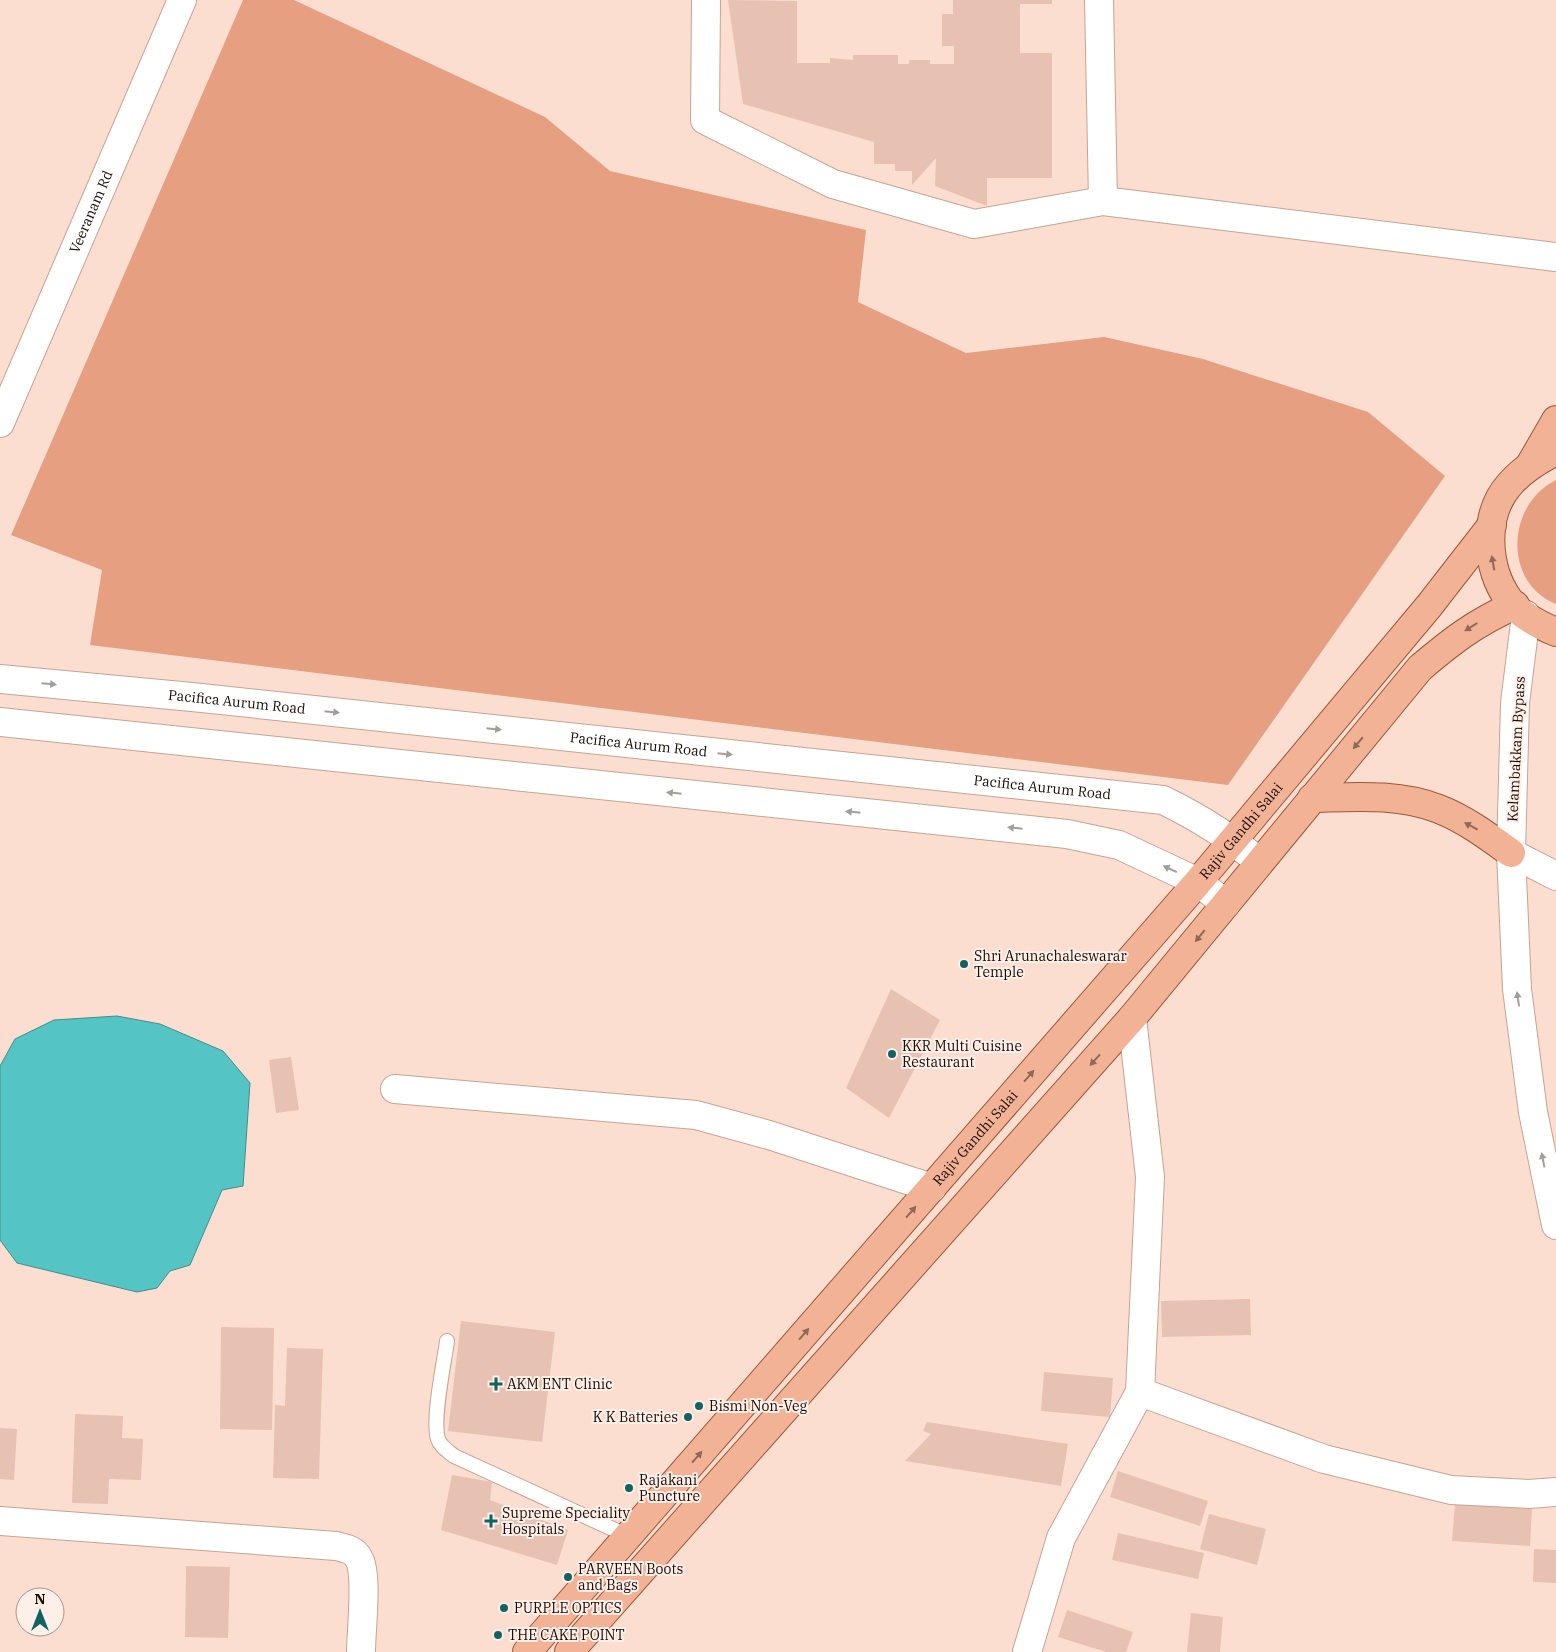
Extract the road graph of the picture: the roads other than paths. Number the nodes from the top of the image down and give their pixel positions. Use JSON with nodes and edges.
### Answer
{"nodes":[{"id":1,"x":182,"y":0,"type":"edge"},
{"id":2,"x":706,"y":0,"type":"edge"},
{"id":3,"x":1099,"y":0,"type":"edge"},
{"id":4,"x":1103,"y":201,"type":"junction"},
{"id":5,"x":1556,"y":257,"type":"edge"},
{"id":6,"x":1556,"y":420,"type":"edge"},
{"id":7,"x":0,"y":423,"type":"edge"},
{"id":8,"x":1556,"y":451,"type":"edge"},
{"id":9,"x":1530,"y":464,"type":"junction"},
{"id":10,"x":1492,"y":525,"type":"junction"},
{"id":11,"x":1520,"y":610,"type":"junction"},
{"id":12,"x":1556,"y":632,"type":"edge"},
{"id":13,"x":0,"y":679,"type":"edge"},
{"id":14,"x":0,"y":722,"type":"edge"},
{"id":15,"x":1312,"y":798,"type":"junction"},
{"id":16,"x":1233,"y":840,"type":"junction"},
{"id":17,"x":1512,"y":854,"type":"junction"},
{"id":18,"x":1259,"y":862,"type":"junction"},
{"id":19,"x":1556,"y":876,"type":"edge"},
{"id":20,"x":1198,"y":882,"type":"junction"},
{"id":21,"x":1226,"y":904,"type":"junction"},
{"id":22,"x":1132,"y":1018,"type":"junction"},
{"id":23,"x":395,"y":1089,"type":"dead end"},
{"id":24,"x":932,"y":1188,"type":"junction"},
{"id":25,"x":1556,"y":1225,"type":"edge"},
{"id":26,"x":446,"y":1341,"type":"dead end"},
{"id":27,"x":1140,"y":1392,"type":"junction"},
{"id":28,"x":1556,"y":1492,"type":"edge"},
{"id":29,"x":0,"y":1521,"type":"edge"},
{"id":30,"x":628,"y":1536,"type":"junction"},
{"id":31,"x":361,"y":1652,"type":"edge"},
{"id":32,"x":527,"y":1652,"type":"edge"},
{"id":33,"x":569,"y":1652,"type":"edge"},
{"id":34,"x":1027,"y":1652,"type":"edge"}],
"edges":[{"from":1,"to":7,"type":"street","name":"Veeranam Rd"},
{"from":2,"to":4,"type":"street"},
{"from":3,"to":4,"type":"street"},
{"from":4,"to":5,"type":"street"},
{"from":6,"to":9,"type":"main road"},
{"from":8,"to":9,"type":"main road"},
{"from":9,"to":10,"type":"main road"},
{"from":11,"to":10,"type":"main road","one_way":true},
{"from":10,"to":16,"type":"main road","name":"Rajiv Gandhi Salai"},
{"from":11,"to":12,"type":"main road"},
{"from":11,"to":15,"type":"main road","one_way":true},
{"from":11,"to":17,"type":"street","name":"Kelambakkam Bypass"},
{"from":13,"to":16,"type":"street","name":"Pacifica Aurum Road","one_way":true},
{"from":20,"to":14,"type":"street","one_way":true},
{"from":17,"to":15,"type":"main road","one_way":true},
{"from":15,"to":18,"type":"main road"},
{"from":16,"to":18,"type":"street","name":"Pacifica Aurum Road"},
{"from":16,"to":20,"type":"main road","name":"Rajiv Gandhi Salai"},
{"from":17,"to":19,"type":"street"},
{"from":25,"to":17,"type":"street","name":"Kelambakkam Bypass","one_way":true},
{"from":18,"to":21,"type":"main road"},
{"from":20,"to":21,"type":"street"},
{"from":24,"to":20,"type":"main road","name":"Rajiv Gandhi Salai","one_way":true},
{"from":21,"to":22,"type":"main road","one_way":true},
{"from":22,"to":27,"type":"street"},
{"from":22,"to":33,"type":"main road","one_way":true},
{"from":23,"to":24,"type":"street"},
{"from":30,"to":24,"type":"main road","name":"Rajiv Gandhi Salai","one_way":true},
{"from":26,"to":30,"type":"lane"},
{"from":27,"to":28,"type":"street"},
{"from":27,"to":34,"type":"street"},
{"from":29,"to":31,"type":"street"},
{"from":30,"to":32,"type":"main road","name":"Rajiv Gandhi Salai"}]}
